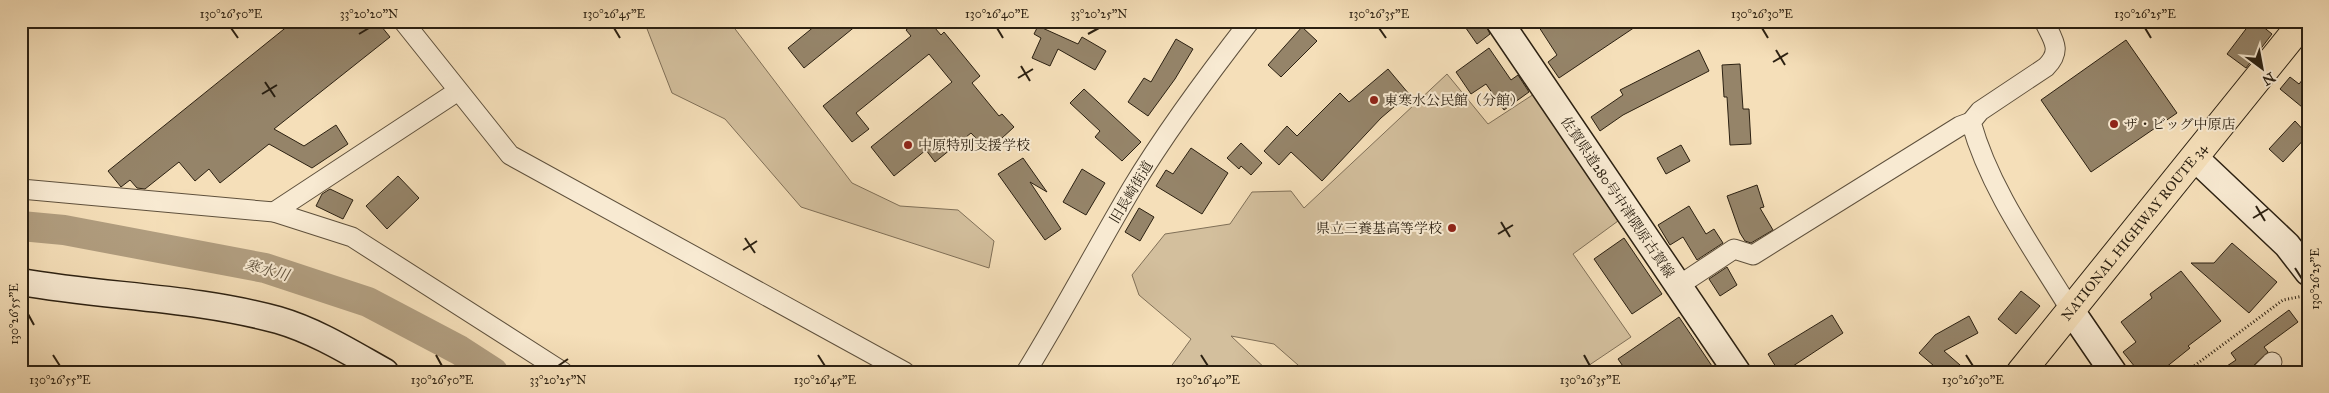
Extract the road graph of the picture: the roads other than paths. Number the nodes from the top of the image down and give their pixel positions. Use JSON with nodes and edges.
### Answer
{"nodes":[{"id":1,"x":404,"y":21,"type":"edge"},
{"id":2,"x":1250,"y":21,"type":"edge"},
{"id":3,"x":1499,"y":21,"type":"edge"},
{"id":4,"x":2044,"y":21,"type":"edge"},
{"id":5,"x":2304,"y":21,"type":"edge"},
{"id":6,"x":458,"y":91,"type":"junction"},
{"id":7,"x":1971,"y":122,"type":"junction"},
{"id":8,"x":2195,"y":158,"type":"junction"},
{"id":9,"x":21,"y":188,"type":"edge"},
{"id":10,"x":274,"y":212,"type":"junction"},
{"id":11,"x":2308,"y":272,"type":"edge"},
{"id":12,"x":21,"y":282,"type":"edge"},
{"id":13,"x":1678,"y":286,"type":"junction"},
{"id":14,"x":2070,"y":309,"type":"junction"},
{"id":15,"x":385,"y":372,"type":"edge"},
{"id":16,"x":563,"y":372,"type":"edge"},
{"id":17,"x":905,"y":372,"type":"edge"},
{"id":18,"x":1026,"y":372,"type":"edge"},
{"id":19,"x":1737,"y":372,"type":"edge"},
{"id":20,"x":2021,"y":372,"type":"edge"},
{"id":21,"x":2114,"y":372,"type":"edge"}],
"edges":[{"from":1,"to":6,"type":"street"},
{"from":2,"to":18,"type":"street","name":"旧長崎街道"},
{"from":3,"to":13,"type":"street","name":"佐賀県道280号中津隈原古賀線"},
{"from":4,"to":7,"type":"street"},
{"from":5,"to":8,"type":"highway","name":"NATIONAL HIGHWAY ROUTE 34"},
{"from":6,"to":10,"type":"street"},
{"from":6,"to":17,"type":"street"},
{"from":7,"to":13,"type":"street"},
{"from":7,"to":14,"type":"street"},
{"from":8,"to":11,"type":"street"},
{"from":8,"to":14,"type":"highway","name":"NATIONAL HIGHWAY ROUTE 34"},
{"from":9,"to":10,"type":"street"},
{"from":10,"to":16,"type":"street"},
{"from":12,"to":15,"type":"street"},
{"from":13,"to":19,"type":"street","name":"佐賀県道280号中津隈原古賀線"},
{"from":14,"to":20,"type":"highway","name":"NATIONAL HIGHWAY ROUTE 34"},
{"from":14,"to":21,"type":"street"}]}
